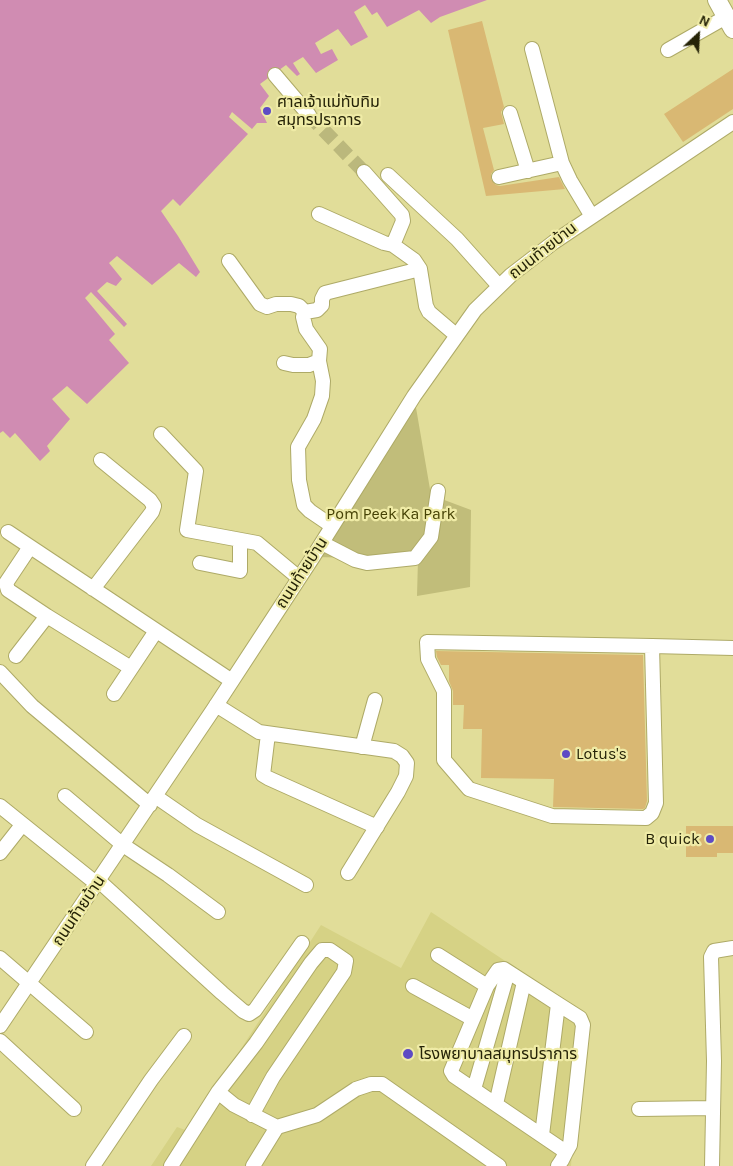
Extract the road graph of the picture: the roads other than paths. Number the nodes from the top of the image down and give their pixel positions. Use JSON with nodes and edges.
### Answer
{"nodes":[{"id":1,"x":717,"y":0,"type":"edge"},
{"id":2,"x":730,"y":23,"type":"edge"},
{"id":3,"x":532,"y":49,"type":"dead end"},
{"id":4,"x":668,"y":50,"type":"dead end"},
{"id":5,"x":275,"y":75,"type":"dead end"},
{"id":6,"x":510,"y":113,"type":"dead end"},
{"id":7,"x":309,"y":115,"type":"tunnel mouth"},
{"id":8,"x":733,"y":122,"type":"edge"},
{"id":9,"x":562,"y":163,"type":"junction"},
{"id":10,"x":528,"y":171,"type":"junction"},
{"id":11,"x":364,"y":172,"type":"tunnel mouth"},
{"id":12,"x":388,"y":174,"type":"dead end"},
{"id":13,"x":499,"y":178,"type":"dead end"},
{"id":14,"x":319,"y":214,"type":"dead end"},
{"id":15,"x":591,"y":215,"type":"junction"},
{"id":16,"x":392,"y":245,"type":"junction"},
{"id":17,"x":229,"y":261,"type":"dead end"},
{"id":18,"x":420,"y":270,"type":"junction"},
{"id":19,"x":499,"y":286,"type":"junction"},
{"id":20,"x":305,"y":312,"type":"junction"},
{"id":21,"x":456,"y":335,"type":"junction"},
{"id":22,"x":319,"y":361,"type":"junction"},
{"id":23,"x":284,"y":363,"type":"dead end"},
{"id":24,"x":161,"y":434,"type":"dead end"},
{"id":25,"x":101,"y":460,"type":"dead end"},
{"id":26,"x":438,"y":491,"type":"dead end"},
{"id":27,"x":332,"y":526,"type":"junction"},
{"id":28,"x":8,"y":532,"type":"dead end"},
{"id":29,"x":240,"y":540,"type":"junction"},
{"id":30,"x":322,"y":543,"type":"junction"},
{"id":31,"x":30,"y":547,"type":"junction"},
{"id":32,"x":200,"y":564,"type":"dead end"},
{"id":33,"x":299,"y":578,"type":"junction"},
{"id":34,"x":93,"y":589,"type":"junction"},
{"id":35,"x":47,"y":616,"type":"junction"},
{"id":36,"x":156,"y":631,"type":"junction"},
{"id":37,"x":652,"y":646,"type":"junction"},
{"id":38,"x":733,"y":648,"type":"edge"},
{"id":39,"x":16,"y":656,"type":"dead end"},
{"id":40,"x":130,"y":668,"type":"junction"},
{"id":41,"x":0,"y":672,"type":"edge"},
{"id":42,"x":232,"y":681,"type":"junction"},
{"id":43,"x":114,"y":694,"type":"dead end"},
{"id":44,"x":375,"y":700,"type":"dead end"},
{"id":45,"x":216,"y":705,"type":"junction"},
{"id":46,"x":268,"y":734,"type":"junction"},
{"id":47,"x":362,"y":747,"type":"junction"},
{"id":48,"x":65,"y":796,"type":"dead end"},
{"id":49,"x":153,"y":801,"type":"junction"},
{"id":50,"x":0,"y":806,"type":"edge"},
{"id":51,"x":22,"y":825,"type":"junction"},
{"id":52,"x":377,"y":827,"type":"junction"},
{"id":53,"x":123,"y":845,"type":"junction"},
{"id":54,"x":0,"y":853,"type":"edge"},
{"id":55,"x":348,"y":873,"type":"dead end"},
{"id":56,"x":98,"y":882,"type":"junction"},
{"id":57,"x":306,"y":886,"type":"dead end"},
{"id":58,"x":218,"y":912,"type":"dead end"},
{"id":59,"x":302,"y":943,"type":"dead end"},
{"id":60,"x":733,"y":948,"type":"edge"},
{"id":61,"x":438,"y":955,"type":"dead end"},
{"id":62,"x":0,"y":958,"type":"edge"},
{"id":63,"x":508,"y":972,"type":"junction"},
{"id":64,"x":30,"y":982,"type":"junction"},
{"id":65,"x":524,"y":982,"type":"junction"},
{"id":66,"x":413,"y":986,"type":"dead end"},
{"id":67,"x":487,"y":986,"type":"junction"},
{"id":68,"x":558,"y":1004,"type":"junction"},
{"id":69,"x":473,"y":1019,"type":"junction"},
{"id":70,"x":0,"y":1026,"type":"edge"},
{"id":71,"x":86,"y":1032,"type":"dead end"},
{"id":72,"x":184,"y":1036,"type":"dead end"},
{"id":73,"x":0,"y":1042,"type":"edge"},
{"id":74,"x":474,"y":1089,"type":"junction"},
{"id":75,"x":218,"y":1092,"type":"junction"},
{"id":76,"x":496,"y":1104,"type":"junction"},
{"id":77,"x":713,"y":1108,"type":"junction"},
{"id":78,"x":74,"y":1109,"type":"dead end"},
{"id":79,"x":639,"y":1109,"type":"dead end"},
{"id":80,"x":252,"y":1115,"type":"junction"},
{"id":81,"x":277,"y":1127,"type":"junction"},
{"id":82,"x":542,"y":1135,"type":"junction"},
{"id":83,"x":566,"y":1152,"type":"junction"},
{"id":84,"x":93,"y":1166,"type":"edge"},
{"id":85,"x":171,"y":1166,"type":"edge"},
{"id":86,"x":253,"y":1166,"type":"edge"},
{"id":87,"x":499,"y":1166,"type":"edge"},
{"id":88,"x":558,"y":1166,"type":"edge"},
{"id":89,"x":712,"y":1166,"type":"edge"}],
"edges":[{"from":1,"to":2,"type":"main road"},
{"from":2,"to":4,"type":"street"},
{"from":3,"to":9,"type":"street"},
{"from":5,"to":7,"type":"street"},
{"from":6,"to":10,"type":"street"},
{"from":8,"to":15,"type":"street","name":"ถนนท้ายบ้าน"},
{"from":9,"to":10,"type":"street"},
{"from":9,"to":15,"type":"street"},
{"from":10,"to":13,"type":"street"},
{"from":11,"to":16,"type":"street"},
{"from":12,"to":19,"type":"street"},
{"from":14,"to":16,"type":"street"},
{"from":15,"to":19,"type":"street","name":"ถนนท้ายบ้าน"},
{"from":16,"to":18,"type":"street"},
{"from":17,"to":20,"type":"street"},
{"from":18,"to":20,"type":"street"},
{"from":18,"to":21,"type":"street"},
{"from":19,"to":21,"type":"street","name":"ถนนท้ายบ้าน"},
{"from":20,"to":22,"type":"street"},
{"from":21,"to":27,"type":"street","name":"ถนนท้ายบ้าน"},
{"from":22,"to":23,"type":"street"},
{"from":22,"to":27,"type":"street"},
{"from":24,"to":29,"type":"street"},
{"from":25,"to":34,"type":"street"},
{"from":26,"to":30,"type":"street"},
{"from":27,"to":30,"type":"street","name":"ถนนท้ายบ้าน"},
{"from":28,"to":31,"type":"street"},
{"from":29,"to":32,"type":"street"},
{"from":29,"to":33,"type":"street"},
{"from":30,"to":33,"type":"street","name":"ถนนท้ายบ้าน"},
{"from":31,"to":34,"type":"street"},
{"from":31,"to":35,"type":"street"},
{"from":33,"to":42,"type":"street","name":"ถนนท้ายบ้าน"},
{"from":34,"to":36,"type":"street"},
{"from":35,"to":39,"type":"street"},
{"from":35,"to":40,"type":"street"},
{"from":36,"to":40,"type":"street"},
{"from":36,"to":42,"type":"street"},
{"from":37,"to":37,"type":"street"},
{"from":37,"to":38,"type":"street"},
{"from":40,"to":43,"type":"street"},
{"from":41,"to":49,"type":"street"},
{"from":42,"to":45,"type":"street","name":"ถนนท้ายบ้าน"},
{"from":44,"to":47,"type":"street"},
{"from":45,"to":46,"type":"street"},
{"from":45,"to":49,"type":"street","name":"ถนนท้ายบ้าน"},
{"from":46,"to":47,"type":"street"},
{"from":46,"to":52,"type":"street"},
{"from":47,"to":52,"type":"street"},
{"from":48,"to":53,"type":"street"},
{"from":49,"to":53,"type":"street","name":"ถนนท้ายบ้าน"},
{"from":49,"to":57,"type":"street"},
{"from":50,"to":51,"type":"street"},
{"from":51,"to":54,"type":"street"},
{"from":51,"to":56,"type":"street"},
{"from":52,"to":55,"type":"street"},
{"from":53,"to":56,"type":"street","name":"ถนนท้ายบ้าน"},
{"from":53,"to":58,"type":"street"},
{"from":56,"to":59,"type":"street"},
{"from":56,"to":64,"type":"street","name":"ถนนท้ายบ้าน"},
{"from":60,"to":77,"type":"street"},
{"from":61,"to":67,"type":"street"},
{"from":62,"to":64,"type":"street"},
{"from":63,"to":65,"type":"street"},
{"from":63,"to":67,"type":"street"},
{"from":63,"to":74,"type":"street"},
{"from":64,"to":70,"type":"street","name":"ถนนท้ายบ้าน"},
{"from":64,"to":71,"type":"street"},
{"from":65,"to":68,"type":"street"},
{"from":65,"to":76,"type":"street"},
{"from":66,"to":69,"type":"street"},
{"from":67,"to":69,"type":"street"},
{"from":68,"to":82,"type":"street"},
{"from":68,"to":83,"type":"street"},
{"from":69,"to":74,"type":"street"},
{"from":72,"to":84,"type":"street"},
{"from":73,"to":78,"type":"street"},
{"from":74,"to":76,"type":"street"},
{"from":75,"to":80,"type":"street"},
{"from":75,"to":80,"type":"street"},
{"from":75,"to":85,"type":"street"},
{"from":76,"to":82,"type":"street"},
{"from":77,"to":79,"type":"street"},
{"from":77,"to":89,"type":"street"},
{"from":80,"to":81,"type":"street"},
{"from":81,"to":86,"type":"street"},
{"from":81,"to":87,"type":"street"},
{"from":82,"to":83,"type":"street"},
{"from":83,"to":88,"type":"street"}]}
